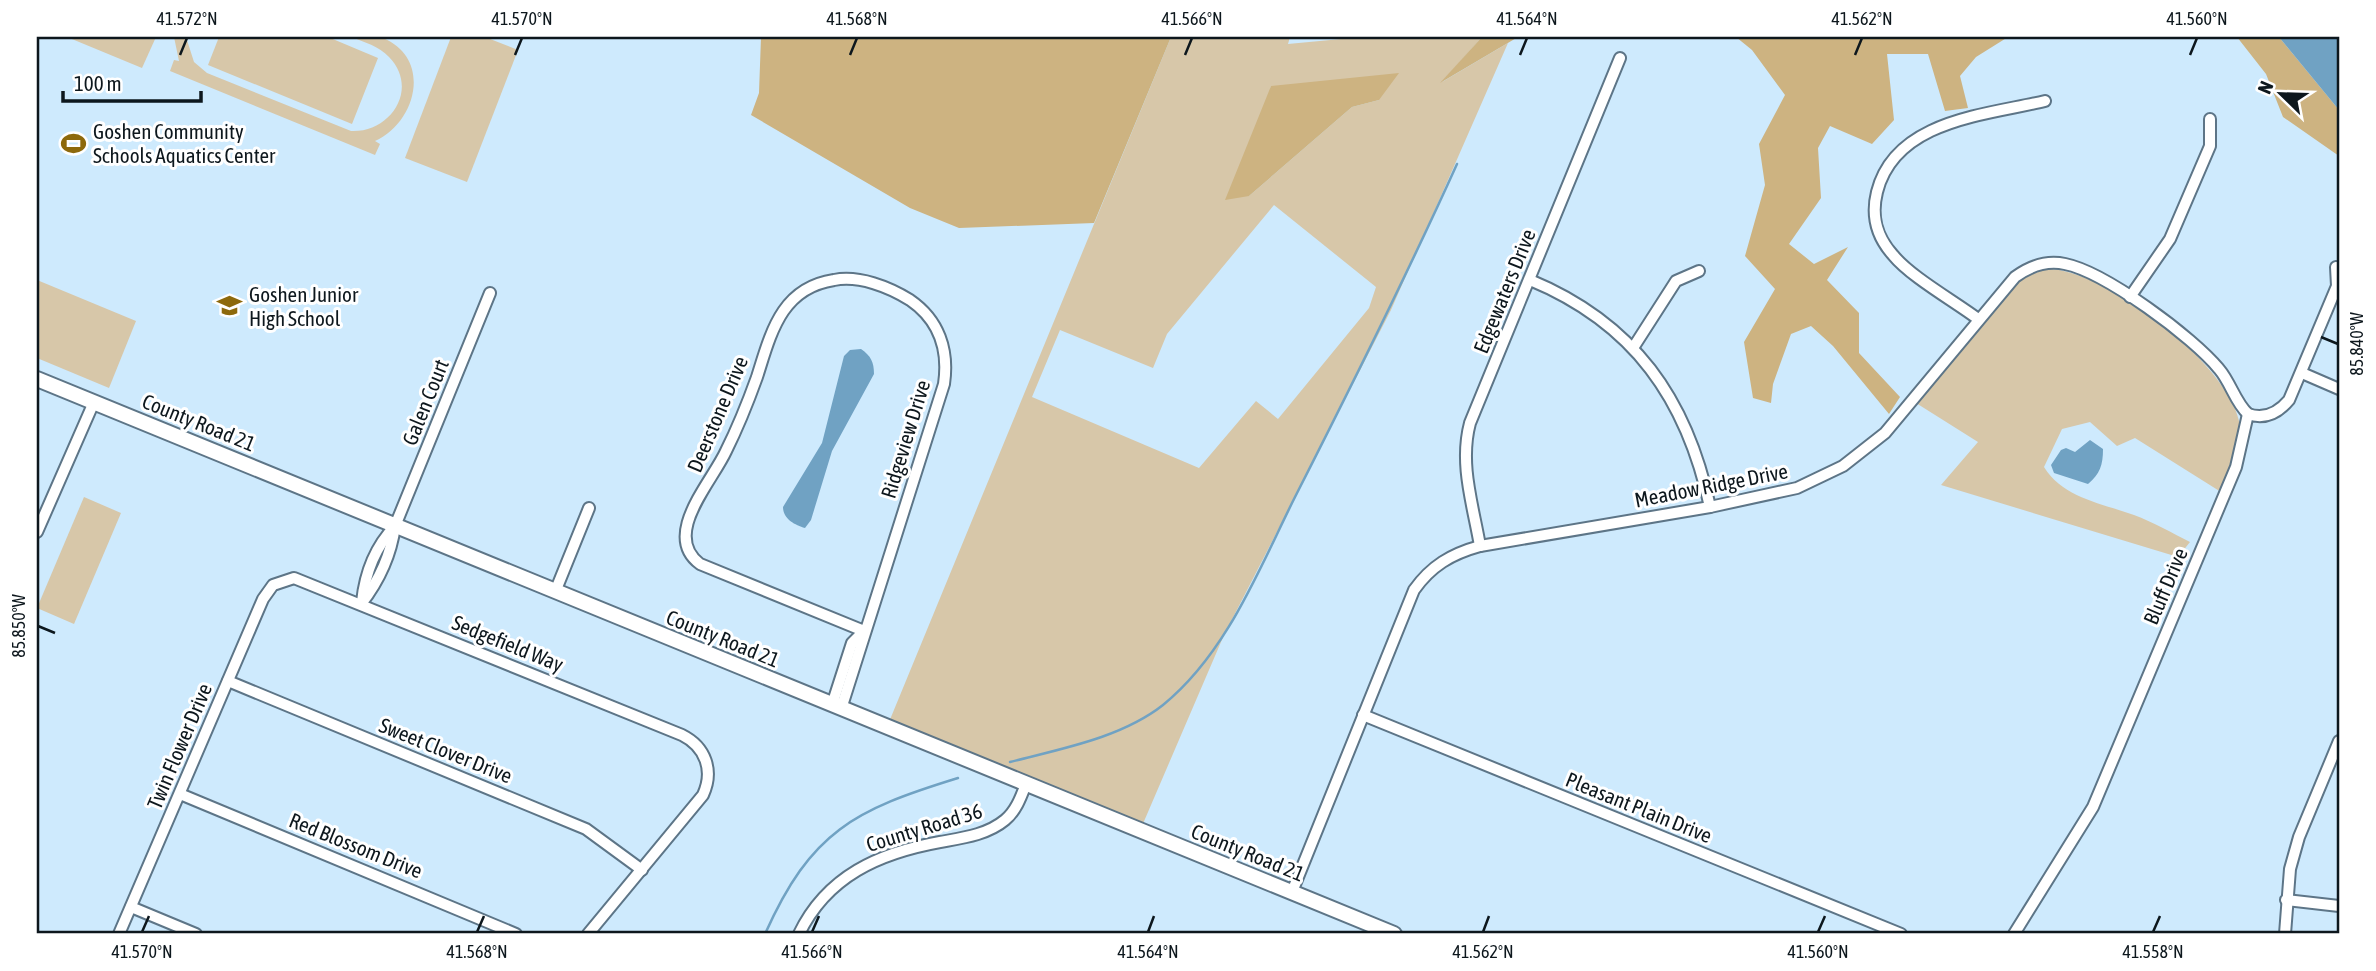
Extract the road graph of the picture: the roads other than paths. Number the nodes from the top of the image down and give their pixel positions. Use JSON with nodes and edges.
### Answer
{"nodes":[{"id":1,"x":1620,"y":58,"type":"dead end"},
{"id":2,"x":2045,"y":101,"type":"dead end"},
{"id":3,"x":2210,"y":119,"type":"dead end"},
{"id":4,"x":2336,"y":267,"type":"dead end"},
{"id":5,"x":1699,"y":271,"type":"dead end"},
{"id":6,"x":1530,"y":280,"type":"junction"},
{"id":7,"x":490,"y":293,"type":"dead end"},
{"id":8,"x":798,"y":293,"type":"joint"},
{"id":9,"x":2130,"y":298,"type":"junction"},
{"id":10,"x":1978,"y":319,"type":"junction"},
{"id":11,"x":1633,"y":348,"type":"junction"},
{"id":12,"x":2301,"y":373,"type":"junction"},
{"id":13,"x":37,"y":379,"type":"edge"},
{"id":14,"x":2339,"y":389,"type":"edge"},
{"id":15,"x":93,"y":402,"type":"junction"},
{"id":16,"x":2248,"y":414,"type":"junction"},
{"id":17,"x":1710,"y":507,"type":"junction"},
{"id":18,"x":589,"y":508,"type":"dead end"},
{"id":19,"x":395,"y":526,"type":"junction"},
{"id":20,"x":37,"y":531,"type":"edge"},
{"id":21,"x":1480,"y":546,"type":"junction"},
{"id":22,"x":283,"y":579,"type":"joint"},
{"id":23,"x":555,"y":592,"type":"junction"},
{"id":24,"x":361,"y":604,"type":"junction"},
{"id":25,"x":864,"y":631,"type":"junction"},
{"id":26,"x":228,"y":681,"type":"junction"},
{"id":27,"x":837,"y":707,"type":"junction"},
{"id":28,"x":1363,"y":715,"type":"junction"},
{"id":29,"x":2339,"y":741,"type":"edge"},
{"id":30,"x":1026,"y":784,"type":"junction"},
{"id":31,"x":180,"y":794,"type":"junction"},
{"id":32,"x":642,"y":870,"type":"junction"},
{"id":33,"x":1292,"y":892,"type":"junction"},
{"id":34,"x":2287,"y":900,"type":"junction"},
{"id":35,"x":2339,"y":906,"type":"edge"},
{"id":36,"x":131,"y":907,"type":"junction"},
{"id":37,"x":119,"y":934,"type":"edge"},
{"id":38,"x":197,"y":934,"type":"edge"},
{"id":39,"x":516,"y":934,"type":"edge"},
{"id":40,"x":588,"y":934,"type":"edge"},
{"id":41,"x":799,"y":934,"type":"edge"},
{"id":42,"x":1394,"y":934,"type":"edge"},
{"id":43,"x":1901,"y":934,"type":"edge"},
{"id":44,"x":2014,"y":934,"type":"edge"},
{"id":45,"x":2285,"y":934,"type":"edge"}],
"edges":[{"from":1,"to":6,"type":"street","name":"Edgewaters Drive"},
{"from":2,"to":10,"type":"street"},
{"from":3,"to":9,"type":"street"},
{"from":4,"to":12,"type":"street"},
{"from":5,"to":11,"type":"street"},
{"from":6,"to":11,"type":"street"},
{"from":6,"to":21,"type":"street","name":"Edgewaters Drive"},
{"from":7,"to":19,"type":"street","name":"Galen Court"},
{"from":8,"to":25,"type":"street","name":"Ridgeview Drive"},
{"from":8,"to":25,"type":"street","name":"Deerstone Drive"},
{"from":9,"to":10,"type":"street","name":"Meadow Ridge Drive"},
{"from":9,"to":16,"type":"street","name":"Meadow Ridge Drive"},
{"from":10,"to":17,"type":"street","name":"Meadow Ridge Drive"},
{"from":11,"to":17,"type":"street"},
{"from":12,"to":14,"type":"street"},
{"from":12,"to":16,"type":"street"},
{"from":13,"to":15,"type":"street","name":"County Road 21"},
{"from":15,"to":19,"type":"street","name":"County Road 21"},
{"from":15,"to":20,"type":"street"},
{"from":16,"to":44,"type":"street","name":"Bluff Drive"},
{"from":17,"to":21,"type":"street","name":"Meadow Ridge Drive"},
{"from":18,"to":23,"type":"street"},
{"from":19,"to":23,"type":"street","name":"County Road 21"},
{"from":19,"to":24,"type":"street","name":"Galen Court"},
{"from":21,"to":28,"type":"street","name":"Meadow Ridge Drive"},
{"from":22,"to":24,"type":"street","name":"Sedgefield Way"},
{"from":22,"to":26,"type":"street","name":"Twin Flower Drive"},
{"from":23,"to":27,"type":"street","name":"County Road 21"},
{"from":24,"to":32,"type":"street","name":"Sedgefield Way"},
{"from":25,"to":27,"type":"street","name":"Ridgeview Drive"},
{"from":26,"to":31,"type":"street","name":"Twin Flower Drive"},
{"from":26,"to":32,"type":"street","name":"Sweet Clover Drive"},
{"from":27,"to":30,"type":"street","name":"County Road 21"},
{"from":28,"to":33,"type":"street","name":"Meadow Ridge Drive"},
{"from":28,"to":43,"type":"street","name":"Pleasant Plain Drive"},
{"from":29,"to":34,"type":"street"},
{"from":30,"to":33,"type":"street","name":"County Road 21"},
{"from":30,"to":41,"type":"street","name":"County Road 36"},
{"from":31,"to":36,"type":"street","name":"Twin Flower Drive"},
{"from":31,"to":39,"type":"street","name":"Red Blossom Drive"},
{"from":32,"to":40,"type":"street"},
{"from":33,"to":42,"type":"street","name":"County Road 21"},
{"from":34,"to":35,"type":"street"},
{"from":34,"to":45,"type":"street"},
{"from":36,"to":37,"type":"street","name":"Twin Flower Drive"},
{"from":36,"to":38,"type":"street"}]}
